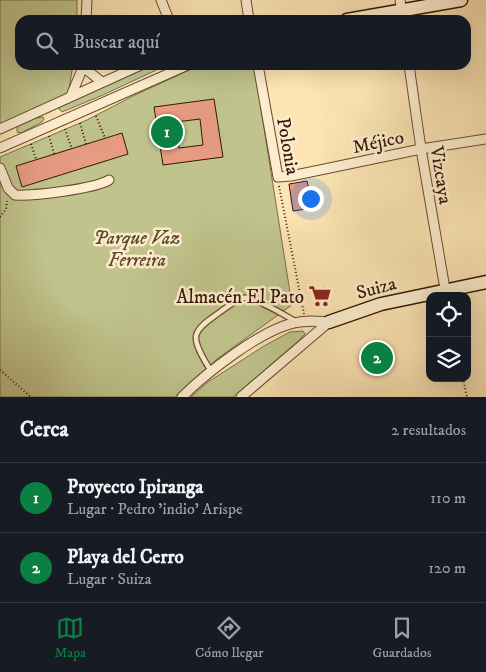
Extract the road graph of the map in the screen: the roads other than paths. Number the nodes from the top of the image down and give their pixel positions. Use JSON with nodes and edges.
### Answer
{"nodes":[{"id":1,"x":87,"y":0,"type":"edge"},
{"id":2,"x":161,"y":0,"type":"edge"},
{"id":3,"x":246,"y":0,"type":"edge"},
{"id":4,"x":461,"y":0,"type":"edge"},
{"id":5,"x":401,"y":10,"type":"edge"},
{"id":6,"x":86,"y":15,"type":"edge"},
{"id":7,"x":167,"y":15,"type":"edge"},
{"id":8,"x":249,"y":15,"type":"edge"},
{"id":9,"x":374,"y":15,"type":"edge"},
{"id":10,"x":81,"y":70,"type":"edge"},
{"id":11,"x":88,"y":70,"type":"edge"},
{"id":12,"x":130,"y":70,"type":"edge"},
{"id":13,"x":177,"y":70,"type":"edge"},
{"id":14,"x":259,"y":70,"type":"edge"},
{"id":15,"x":410,"y":70,"type":"edge"},
{"id":16,"x":102,"y":82,"type":"junction"},
{"id":17,"x":71,"y":96,"type":"junction"},
{"id":18,"x":48,"y":106,"type":"junction"},
{"id":19,"x":59,"y":121,"type":"junction"},
{"id":20,"x":11,"y":123,"type":"junction"},
{"id":21,"x":0,"y":129,"type":"edge"},
{"id":22,"x":486,"y":138,"type":"edge"},
{"id":23,"x":19,"y":139,"type":"junction"},
{"id":24,"x":0,"y":148,"type":"edge"},
{"id":25,"x":421,"y":149,"type":"junction"},
{"id":26,"x":0,"y":168,"type":"edge"},
{"id":27,"x":278,"y":177,"type":"joint"},
{"id":28,"x":109,"y":180,"type":"dead end"},
{"id":29,"x":486,"y":282,"type":"edge"},
{"id":30,"x":445,"y":289,"type":"junction"},
{"id":31,"x":300,"y":322,"type":"junction"},
{"id":32,"x":329,"y":322,"type":"junction"},
{"id":33,"x":211,"y":371,"type":"junction"},
{"id":34,"x":182,"y":397,"type":"edge"},
{"id":35,"x":241,"y":397,"type":"edge"}],
"edges":[{"from":1,"to":6,"type":"street"},
{"from":2,"to":7,"type":"street"},
{"from":3,"to":8,"type":"street"},
{"from":4,"to":5,"type":"street"},
{"from":5,"to":9,"type":"street"},
{"from":10,"to":17,"type":"street"},
{"from":11,"to":16,"type":"street"},
{"from":12,"to":16,"type":"street"},
{"from":13,"to":19,"type":"street"},
{"from":14,"to":27,"type":"street","name":"Polonia"},
{"from":15,"to":25,"type":"street","name":"Vizcaya"},
{"from":16,"to":17,"type":"street"},
{"from":17,"to":18,"type":"street"},
{"from":18,"to":19,"type":"street"},
{"from":18,"to":20,"type":"street"},
{"from":19,"to":23,"type":"street"},
{"from":20,"to":21,"type":"street"},
{"from":20,"to":23,"type":"street"},
{"from":22,"to":25,"type":"street","name":"Méjico"},
{"from":23,"to":24,"type":"street"},
{"from":25,"to":27,"type":"street","name":"Méjico"},
{"from":25,"to":30,"type":"street","name":"Vizcaya"},
{"from":26,"to":28,"type":"street"},
{"from":29,"to":30,"type":"street","name":"Suiza"},
{"from":30,"to":32,"type":"street","name":"Suiza"},
{"from":31,"to":32,"type":"street","name":"Suiza"},
{"from":31,"to":33,"type":"street"},
{"from":31,"to":33,"type":"lane"},
{"from":32,"to":35,"type":"street"},
{"from":33,"to":34,"type":"street"}]}
